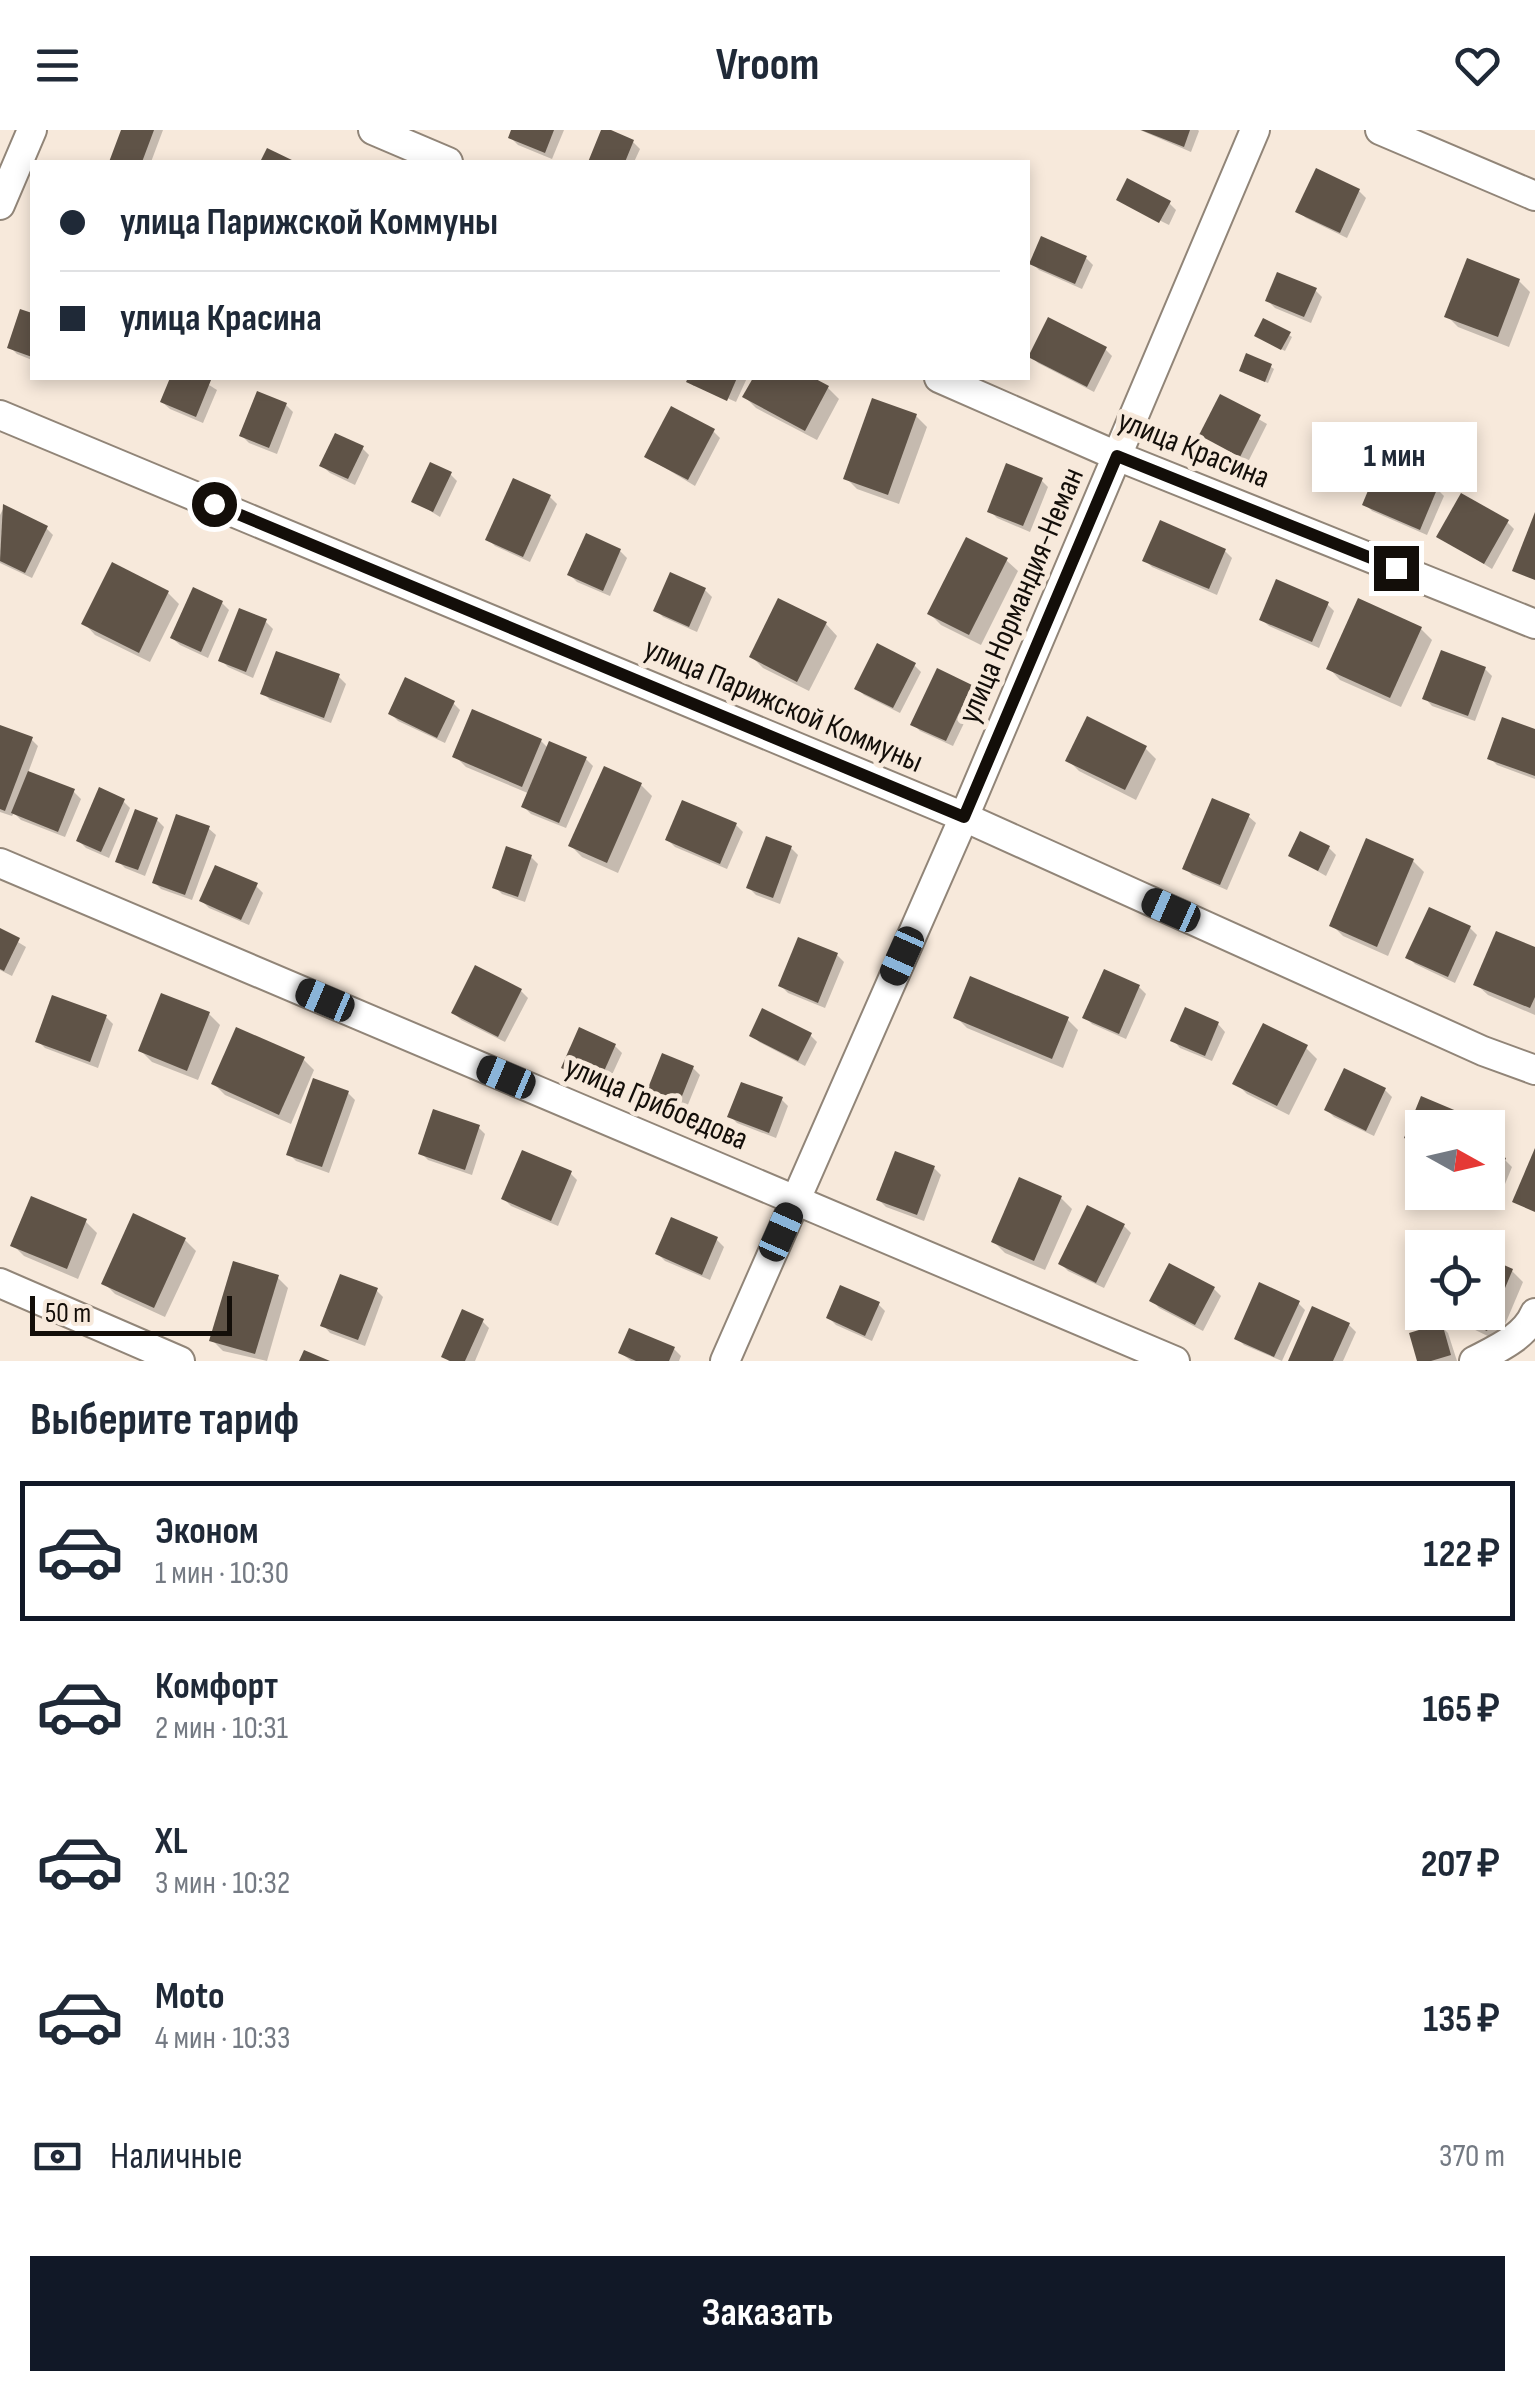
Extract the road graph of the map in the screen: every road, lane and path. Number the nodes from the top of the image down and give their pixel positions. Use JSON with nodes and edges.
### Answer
{"nodes":[{"id":1,"x":32,"y":130,"type":"edge"},
{"id":2,"x":373,"y":130,"type":"edge"},
{"id":3,"x":1255,"y":130,"type":"edge"},
{"id":4,"x":1380,"y":130,"type":"edge"},
{"id":5,"x":443,"y":160,"type":"edge"},
{"id":6,"x":1535,"y":196,"type":"edge"},
{"id":7,"x":0,"y":205,"type":"edge"},
{"id":8,"x":944,"y":380,"type":"edge"},
{"id":9,"x":0,"y":415,"type":"edge"},
{"id":10,"x":1117,"y":456,"type":"junction"},
{"id":11,"x":1535,"y":624,"type":"edge"},
{"id":12,"x":964,"y":817,"type":"junction"},
{"id":13,"x":0,"y":863,"type":"edge"},
{"id":14,"x":1535,"y":1070,"type":"edge"},
{"id":15,"x":795,"y":1199,"type":"junction"},
{"id":16,"x":0,"y":1283,"type":"edge"},
{"id":17,"x":1535,"y":1312,"type":"edge"},
{"id":18,"x":180,"y":1361,"type":"edge"},
{"id":19,"x":725,"y":1361,"type":"edge"},
{"id":20,"x":1175,"y":1361,"type":"edge"},
{"id":21,"x":1474,"y":1361,"type":"edge"}],
"edges":[{"from":1,"to":7,"type":"street"},
{"from":2,"to":5,"type":"street"},
{"from":3,"to":10,"type":"street","name":"улица Нормандия-Неман"},
{"from":4,"to":6,"type":"street"},
{"from":8,"to":10,"type":"street","name":"улица Красина"},
{"from":9,"to":12,"type":"street","name":"улица Парижской Коммуны"},
{"from":10,"to":11,"type":"street","name":"улица Красина"},
{"from":10,"to":12,"type":"street","name":"улица Нормандия-Неман"},
{"from":12,"to":14,"type":"street","name":"улица Парижской Коммуны"},
{"from":12,"to":15,"type":"street","name":"улица Нормандия-Неман"},
{"from":13,"to":15,"type":"street","name":"улица Грибоедова"},
{"from":15,"to":19,"type":"street","name":"улица Нормандия-Неман"},
{"from":15,"to":20,"type":"street","name":"улица Грибоедова"},
{"from":16,"to":18,"type":"street"},
{"from":17,"to":21,"type":"street"}]}
